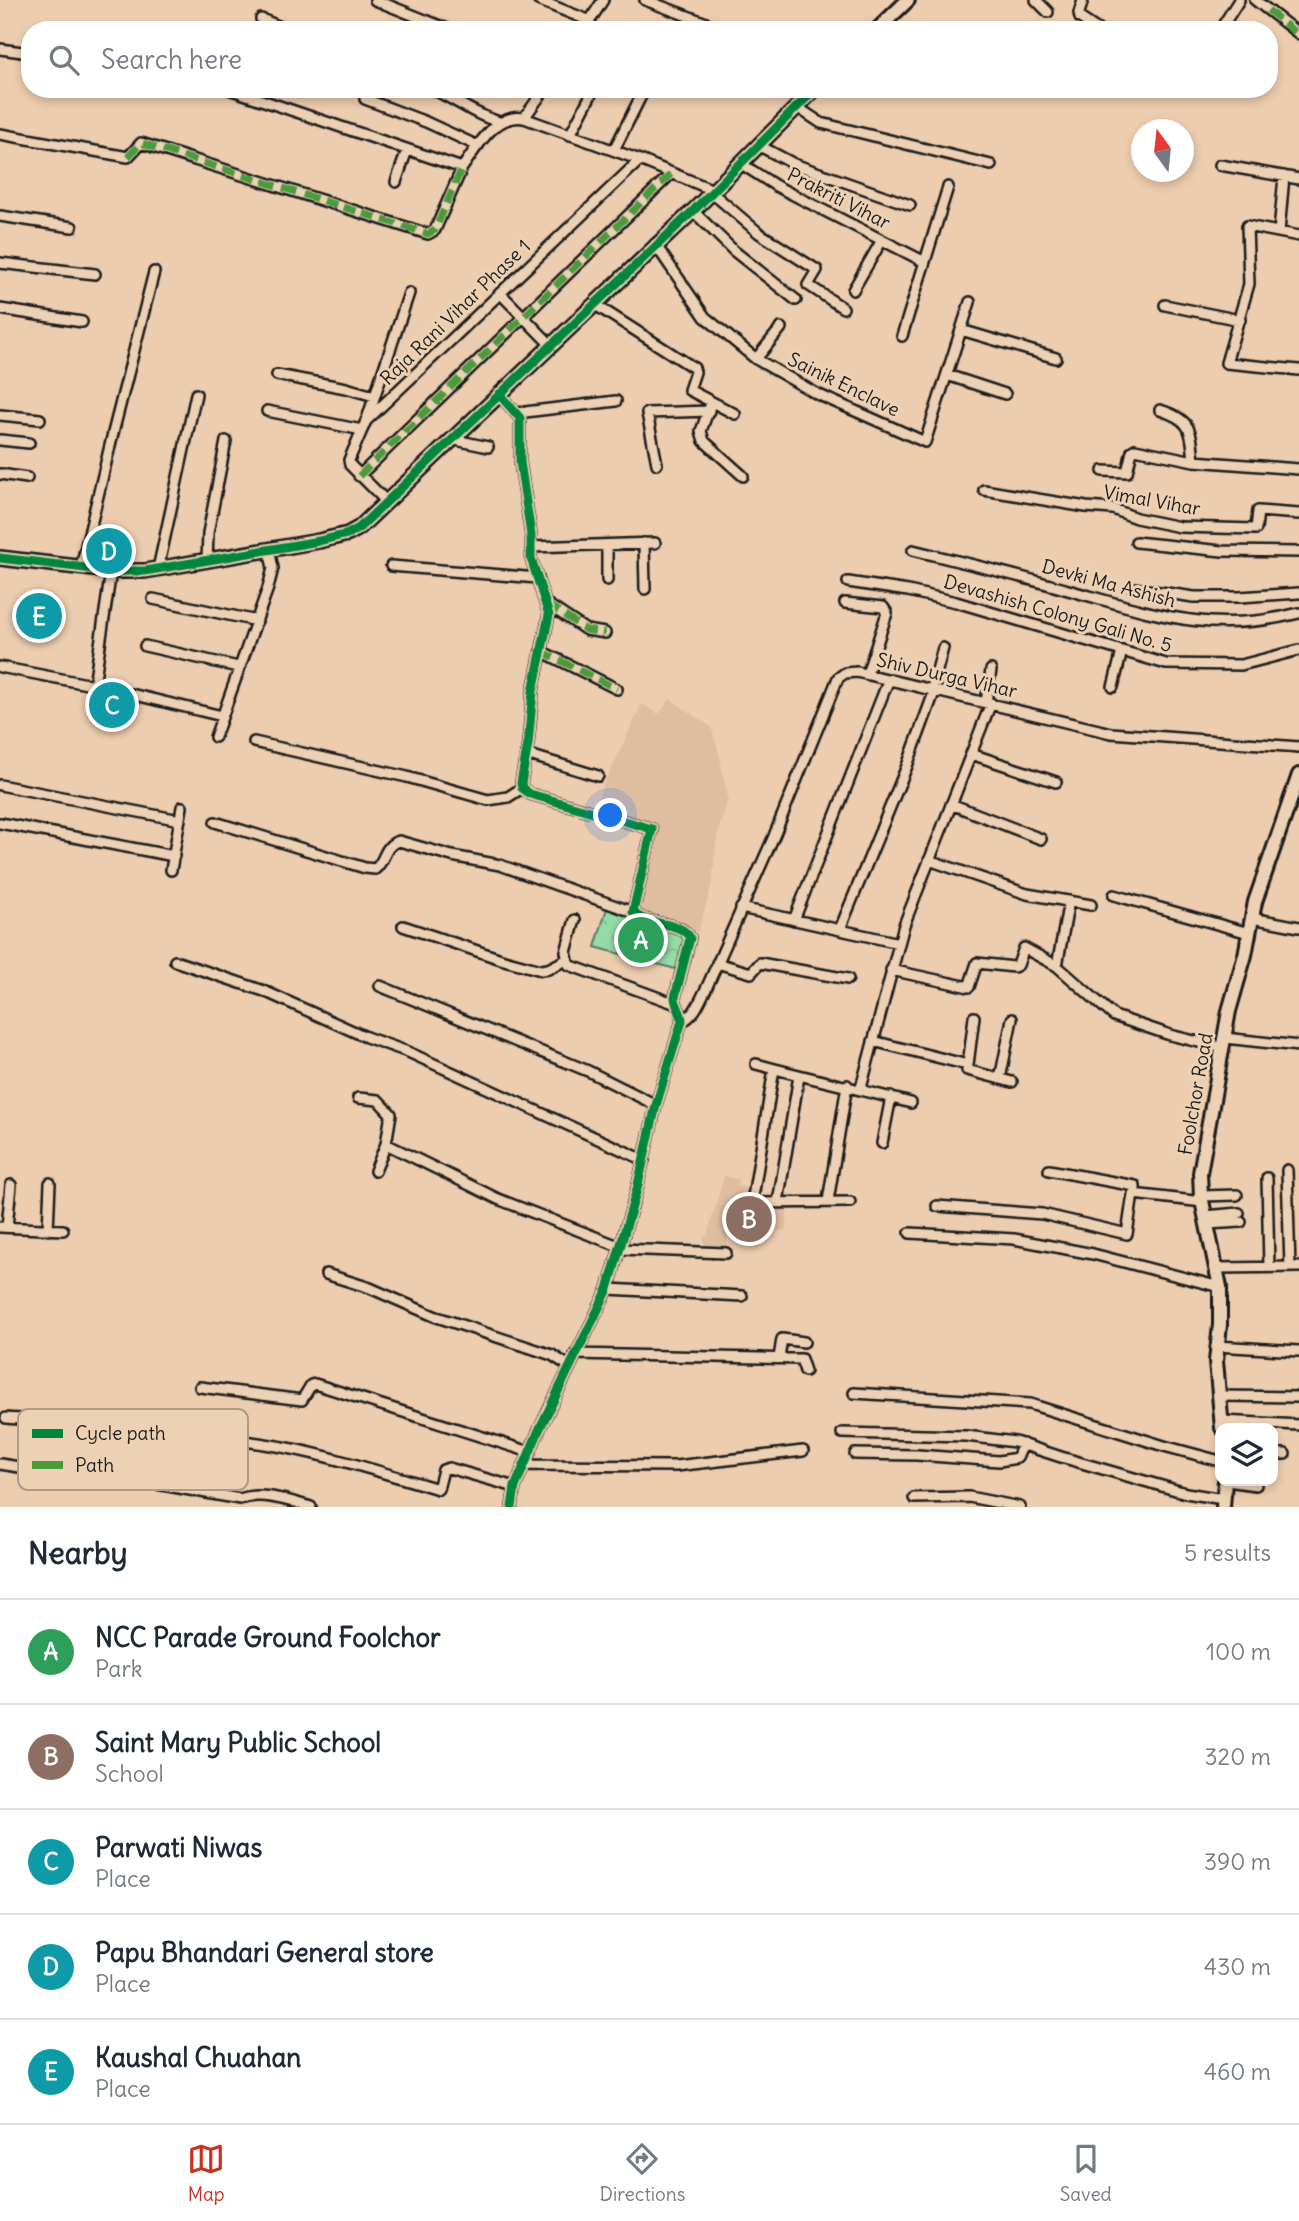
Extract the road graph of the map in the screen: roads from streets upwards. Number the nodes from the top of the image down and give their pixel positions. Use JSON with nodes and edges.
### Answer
{"nodes":[{"id":1,"x":375,"y":0,"type":"edge"},
{"id":2,"x":538,"y":0,"type":"edge"},
{"id":3,"x":603,"y":0,"type":"edge"},
{"id":4,"x":645,"y":0,"type":"edge"},
{"id":5,"x":908,"y":0,"type":"edge"},
{"id":6,"x":1036,"y":0,"type":"edge"},
{"id":7,"x":1083,"y":0,"type":"edge"},
{"id":8,"x":1239,"y":0,"type":"edge"},
{"id":9,"x":1255,"y":0,"type":"edge"},
{"id":10,"x":1276,"y":0,"type":"edge"},
{"id":11,"x":671,"y":5,"type":"edge"},
{"id":12,"x":1268,"y":9,"type":"junction"},
{"id":13,"x":1048,"y":12,"type":"dead end"},
{"id":14,"x":261,"y":19,"type":"dead end"},
{"id":15,"x":266,"y":21,"type":"edge"},
{"id":16,"x":428,"y":21,"type":"edge"},
{"id":17,"x":590,"y":21,"type":"joint"},
{"id":18,"x":704,"y":21,"type":"edge"},
{"id":19,"x":886,"y":21,"type":"edge"},
{"id":20,"x":1084,"y":21,"type":"edge"},
{"id":21,"x":1226,"y":21,"type":"edge"},
{"id":22,"x":1298,"y":34,"type":"edge"},
{"id":23,"x":0,"y":50,"type":"edge"},
{"id":24,"x":21,"y":52,"type":"edge"},
{"id":25,"x":255,"y":98,"type":"edge"},
{"id":26,"x":453,"y":98,"type":"edge"},
{"id":27,"x":538,"y":98,"type":"edge"},
{"id":28,"x":589,"y":98,"type":"edge"},
{"id":29,"x":640,"y":98,"type":"edge"},
{"id":30,"x":806,"y":98,"type":"edge"},
{"id":31,"x":365,"y":99,"type":"dead end"},
{"id":32,"x":796,"y":107,"type":"junction"},
{"id":33,"x":524,"y":118,"type":"junction"},
{"id":34,"x":500,"y":122,"type":"junction"},
{"id":35,"x":0,"y":134,"type":"edge"},
{"id":36,"x":570,"y":135,"type":"junction"},
{"id":37,"x":758,"y":145,"type":"junction"},
{"id":38,"x":478,"y":146,"type":"junction"},
{"id":39,"x":407,"y":150,"type":"junction"},
{"id":40,"x":614,"y":150,"type":"junction"},
{"id":41,"x":640,"y":160,"type":"junction"},
{"id":42,"x":740,"y":163,"type":"junction"},
{"id":43,"x":991,"y":165,"type":"dead end"},
{"id":44,"x":1220,"y":165,"type":"dead end"},
{"id":45,"x":462,"y":168,"type":"junction"},
{"id":46,"x":672,"y":173,"type":"junction"},
{"id":47,"x":1284,"y":176,"type":"junction"},
{"id":48,"x":1299,"y":179,"type":"edge"},
{"id":49,"x":396,"y":182,"type":"dead end"},
{"id":50,"x":948,"y":187,"type":"dead end"},
{"id":51,"x":712,"y":191,"type":"junction"},
{"id":52,"x":910,"y":205,"type":"dead end"},
{"id":53,"x":692,"y":211,"type":"junction"},
{"id":54,"x":0,"y":216,"type":"edge"},
{"id":55,"x":72,"y":227,"type":"dead end"},
{"id":56,"x":1279,"y":232,"type":"junction"},
{"id":57,"x":1299,"y":236,"type":"edge"},
{"id":58,"x":882,"y":240,"type":"junction"},
{"id":59,"x":655,"y":244,"type":"junction"},
{"id":60,"x":923,"y":261,"type":"junction"},
{"id":61,"x":0,"y":263,"type":"edge"},
{"id":62,"x":154,"y":272,"type":"dead end"},
{"id":63,"x":95,"y":274,"type":"dead end"},
{"id":64,"x":853,"y":290,"type":"dead end"},
{"id":65,"x":409,"y":293,"type":"dead end"},
{"id":66,"x":500,"y":293,"type":"junction"},
{"id":67,"x":796,"y":300,"type":"dead end"},
{"id":68,"x":970,"y":302,"type":"dead end"},
{"id":69,"x":594,"y":304,"type":"junction"},
{"id":70,"x":1165,"y":305,"type":"dead end"},
{"id":71,"x":843,"y":308,"type":"dead end"},
{"id":72,"x":0,"y":309,"type":"edge"},
{"id":73,"x":522,"y":316,"type":"junction"},
{"id":74,"x":1240,"y":320,"type":"junction"},
{"id":75,"x":82,"y":321,"type":"dead end"},
{"id":76,"x":781,"y":328,"type":"dead end"},
{"id":77,"x":961,"y":330,"type":"junction"},
{"id":78,"x":902,"y":336,"type":"dead end"},
{"id":79,"x":551,"y":345,"type":"junction"},
{"id":80,"x":1056,"y":358,"type":"dead end"},
{"id":81,"x":756,"y":359,"type":"junction"},
{"id":82,"x":1299,"y":370,"type":"edge"},
{"id":83,"x":277,"y":375,"type":"dead end"},
{"id":84,"x":947,"y":375,"type":"junction"},
{"id":85,"x":196,"y":394,"type":"dead end"},
{"id":86,"x":499,"y":394,"type":"junction"},
{"id":87,"x":1006,"y":394,"type":"dead end"},
{"id":88,"x":374,"y":396,"type":"junction"},
{"id":89,"x":616,"y":401,"type":"dead end"},
{"id":90,"x":710,"y":406,"type":"junction"},
{"id":91,"x":1160,"y":410,"type":"dead end"},
{"id":92,"x":267,"y":411,"type":"dead end"},
{"id":93,"x":517,"y":413,"type":"junction"},
{"id":94,"x":734,"y":414,"type":"dead end"},
{"id":95,"x":0,"y":415,"type":"edge"},
{"id":96,"x":40,"y":419,"type":"dead end"},
{"id":97,"x":364,"y":426,"type":"junction"},
{"id":98,"x":451,"y":439,"type":"junction"},
{"id":99,"x":0,"y":440,"type":"edge"},
{"id":100,"x":226,"y":441,"type":"dead end"},
{"id":101,"x":29,"y":443,"type":"dead end"},
{"id":102,"x":488,"y":447,"type":"dead end"},
{"id":103,"x":1194,"y":461,"type":"junction"},
{"id":104,"x":657,"y":464,"type":"dead end"},
{"id":105,"x":1299,"y":469,"type":"edge"},
{"id":106,"x":1103,"y":471,"type":"dead end"},
{"id":107,"x":0,"y":474,"type":"edge"},
{"id":108,"x":359,"y":476,"type":"junction"},
{"id":109,"x":743,"y":476,"type":"dead end"},
{"id":110,"x":27,"y":478,"type":"dead end"},
{"id":111,"x":984,"y":491,"type":"dead end"},
{"id":112,"x":386,"y":501,"type":"junction"},
{"id":113,"x":1299,"y":513,"type":"edge"},
{"id":114,"x":1136,"y":542,"type":"dead end"},
{"id":115,"x":644,"y":543,"type":"junction"},
{"id":116,"x":655,"y":543,"type":"dead end"},
{"id":117,"x":607,"y":545,"type":"junction"},
{"id":118,"x":531,"y":547,"type":"junction"},
{"id":119,"x":912,"y":550,"type":"dead end"},
{"id":120,"x":1299,"y":552,"type":"edge"},
{"id":121,"x":270,"y":555,"type":"junction"},
{"id":122,"x":0,"y":558,"type":"edge"},
{"id":123,"x":207,"y":561,"type":"junction"},
{"id":124,"x":391,"y":566,"type":"dead end"},
{"id":125,"x":81,"y":567,"type":"junction"},
{"id":126,"x":158,"y":569,"type":"junction"},
{"id":127,"x":111,"y":572,"type":"junction"},
{"id":128,"x":538,"y":579,"type":"junction"},
{"id":129,"x":607,"y":580,"type":"dead end"},
{"id":130,"x":848,"y":582,"type":"dead end"},
{"id":131,"x":1133,"y":588,"type":"dead end"},
{"id":132,"x":645,"y":589,"type":"dead end"},
{"id":133,"x":1299,"y":593,"type":"edge"},
{"id":134,"x":153,"y":599,"type":"dead end"},
{"id":135,"x":845,"y":603,"type":"dead end"},
{"id":136,"x":547,"y":604,"type":"junction"},
{"id":137,"x":1299,"y":613,"type":"edge"},
{"id":138,"x":257,"y":621,"type":"junction"},
{"id":139,"x":605,"y":633,"type":"dead end"},
{"id":140,"x":145,"y":646,"type":"dead end"},
{"id":141,"x":943,"y":648,"type":"dead end"},
{"id":142,"x":1299,"y":650,"type":"edge"},
{"id":143,"x":541,"y":651,"type":"junction"},
{"id":144,"x":1122,"y":651,"type":"junction"},
{"id":145,"x":0,"y":667,"type":"edge"},
{"id":146,"x":238,"y":667,"type":"junction"},
{"id":147,"x":991,"y":670,"type":"dead end"},
{"id":148,"x":867,"y":674,"type":"junction"},
{"id":149,"x":890,"y":679,"type":"junction"},
{"id":150,"x":94,"y":685,"type":"junction"},
{"id":151,"x":1114,"y":687,"type":"dead end"},
{"id":152,"x":617,"y":689,"type":"dead end"},
{"id":153,"x":933,"y":689,"type":"junction"},
{"id":154,"x":988,"y":703,"type":"junction"},
{"id":155,"x":222,"y":716,"type":"junction"},
{"id":156,"x":215,"y":737,"type":"dead end"},
{"id":157,"x":254,"y":742,"type":"dead end"},
{"id":158,"x":1299,"y":747,"type":"edge"},
{"id":159,"x":526,"y":754,"type":"junction"},
{"id":160,"x":971,"y":754,"type":"junction"},
{"id":161,"x":1299,"y":775,"type":"edge"},
{"id":162,"x":598,"y":776,"type":"dead end"},
{"id":163,"x":1056,"y":782,"type":"dead end"},
{"id":164,"x":0,"y":785,"type":"edge"},
{"id":165,"x":522,"y":788,"type":"junction"},
{"id":166,"x":951,"y":804,"type":"junction"},
{"id":167,"x":182,"y":807,"type":"dead end"},
{"id":168,"x":180,"y":820,"type":"junction"},
{"id":169,"x":215,"y":822,"type":"dead end"},
{"id":170,"x":0,"y":823,"type":"edge"},
{"id":171,"x":1041,"y":839,"type":"dead end"},
{"id":172,"x":174,"y":856,"type":"junction"},
{"id":173,"x":929,"y":860,"type":"junction"},
{"id":174,"x":171,"y":870,"type":"dead end"},
{"id":175,"x":1114,"y":895,"type":"dead end"},
{"id":176,"x":1069,"y":901,"type":"junction"},
{"id":177,"x":1091,"y":905,"type":"dead end"},
{"id":178,"x":741,"y":908,"type":"junction"},
{"id":179,"x":633,"y":912,"type":"junction"},
{"id":180,"x":1252,"y":918,"type":"junction"},
{"id":181,"x":575,"y":920,"type":"dead end"},
{"id":182,"x":794,"y":920,"type":"junction"},
{"id":183,"x":403,"y":926,"type":"dead end"},
{"id":184,"x":1299,"y":927,"type":"edge"},
{"id":185,"x":840,"y":929,"type":"junction"},
{"id":186,"x":1249,"y":933,"type":"junction"},
{"id":187,"x":899,"y":943,"type":"junction"},
{"id":188,"x":566,"y":960,"type":"junction"},
{"id":189,"x":175,"y":961,"type":"dead end"},
{"id":190,"x":718,"y":963,"type":"junction"},
{"id":191,"x":1056,"y":966,"type":"junction"},
{"id":192,"x":891,"y":970,"type":"junction"},
{"id":193,"x":848,"y":979,"type":"dead end"},
{"id":194,"x":380,"y":986,"type":"dead end"},
{"id":195,"x":676,"y":1003,"type":"junction"},
{"id":196,"x":974,"y":1017,"type":"dead end"},
{"id":197,"x":1013,"y":1018,"type":"dead end"},
{"id":198,"x":682,"y":1021,"type":"junction"},
{"id":199,"x":873,"y":1041,"type":"junction"},
{"id":200,"x":1224,"y":1043,"type":"junction"},
{"id":201,"x":1299,"y":1046,"type":"edge"},
{"id":202,"x":756,"y":1064,"type":"dead end"},
{"id":203,"x":968,"y":1065,"type":"junction"},
{"id":204,"x":774,"y":1069,"type":"junction"},
{"id":205,"x":799,"y":1076,"type":"junction"},
{"id":206,"x":1000,"y":1079,"type":"junction"},
{"id":207,"x":1012,"y":1082,"type":"dead end"},
{"id":208,"x":847,"y":1085,"type":"junction"},
{"id":209,"x":861,"y":1088,"type":"junction"},
{"id":210,"x":358,"y":1097,"type":"dead end"},
{"id":211,"x":891,"y":1097,"type":"junction"},
{"id":212,"x":911,"y":1103,"type":"dead end"},
{"id":213,"x":656,"y":1105,"type":"junction"},
{"id":214,"x":882,"y":1143,"type":"dead end"},
{"id":215,"x":386,"y":1144,"type":"junction"},
{"id":216,"x":644,"y":1160,"type":"junction"},
{"id":217,"x":1049,"y":1170,"type":"dead end"},
{"id":218,"x":1287,"y":1170,"type":"dead end"},
{"id":219,"x":375,"y":1171,"type":"dead end"},
{"id":220,"x":1267,"y":1178,"type":"dead end"},
{"id":221,"x":50,"y":1183,"type":"dead end"},
{"id":222,"x":11,"y":1185,"type":"dead end"},
{"id":223,"x":1135,"y":1195,"type":"junction"},
{"id":224,"x":1237,"y":1195,"type":"dead end"},
{"id":225,"x":1202,"y":1199,"type":"junction"},
{"id":226,"x":828,"y":1201,"type":"junction"},
{"id":227,"x":778,"y":1202,"type":"junction"},
{"id":228,"x":850,"y":1202,"type":"dead end"},
{"id":229,"x":937,"y":1206,"type":"dead end"},
{"id":230,"x":1240,"y":1218,"type":"dead end"},
{"id":231,"x":1206,"y":1220,"type":"junction"},
{"id":232,"x":4,"y":1227,"type":"edge"},
{"id":233,"x":48,"y":1230,"type":"junction"},
{"id":234,"x":64,"y":1230,"type":"dead end"},
{"id":235,"x":909,"y":1233,"type":"dead end"},
{"id":236,"x":621,"y":1248,"type":"junction"},
{"id":237,"x":726,"y":1253,"type":"dead end"},
{"id":238,"x":1269,"y":1267,"type":"junction"},
{"id":239,"x":1295,"y":1267,"type":"edge"},
{"id":240,"x":1216,"y":1268,"type":"junction"},
{"id":241,"x":326,"y":1274,"type":"dead end"},
{"id":242,"x":1220,"y":1287,"type":"junction"},
{"id":243,"x":608,"y":1289,"type":"junction"},
{"id":244,"x":742,"y":1296,"type":"dead end"},
{"id":245,"x":804,"y":1342,"type":"dead end"},
{"id":246,"x":1216,"y":1346,"type":"junction"},
{"id":247,"x":1299,"y":1351,"type":"edge"},
{"id":248,"x":575,"y":1354,"type":"junction"},
{"id":249,"x":779,"y":1358,"type":"junction"},
{"id":250,"x":569,"y":1366,"type":"junction"},
{"id":251,"x":805,"y":1371,"type":"dead end"},
{"id":252,"x":200,"y":1387,"type":"dead end"},
{"id":253,"x":854,"y":1393,"type":"dead end"},
{"id":254,"x":1219,"y":1396,"type":"junction"},
{"id":255,"x":1299,"y":1398,"type":"edge"},
{"id":256,"x":6,"y":1418,"type":"dead end"},
{"id":257,"x":18,"y":1419,"type":"edge"},
{"id":258,"x":1222,"y":1423,"type":"edge"},
{"id":259,"x":1278,"y":1424,"type":"edge"},
{"id":260,"x":1299,"y":1424,"type":"edge"},
{"id":261,"x":842,"y":1433,"type":"dead end"},
{"id":262,"x":248,"y":1443,"type":"edge"},
{"id":263,"x":1023,"y":1444,"type":"junction"},
{"id":264,"x":803,"y":1451,"type":"dead end"},
{"id":265,"x":530,"y":1452,"type":"junction"},
{"id":266,"x":855,"y":1454,"type":"dead end"},
{"id":267,"x":1278,"y":1454,"type":"edge"},
{"id":268,"x":1284,"y":1454,"type":"dead end"},
{"id":269,"x":1215,"y":1460,"type":"edge"},
{"id":270,"x":0,"y":1464,"type":"edge"},
{"id":271,"x":525,"y":1465,"type":"junction"},
{"id":272,"x":18,"y":1467,"type":"edge"},
{"id":273,"x":515,"y":1487,"type":"junction"},
{"id":274,"x":190,"y":1490,"type":"edge"},
{"id":275,"x":914,"y":1498,"type":"dead end"},
{"id":276,"x":1223,"y":1503,"type":"edge"},
{"id":277,"x":311,"y":1507,"type":"edge"},
{"id":278,"x":512,"y":1507,"type":"edge"},
{"id":279,"x":1020,"y":1507,"type":"edge"}],
"edges":[{"from":1,"to":16,"type":"street"},
{"from":2,"to":17,"type":"street"},
{"from":3,"to":17,"type":"street"},
{"from":4,"to":11,"type":"street"},
{"from":5,"to":19,"type":"street"},
{"from":6,"to":13,"type":"street"},
{"from":7,"to":20,"type":"street"},
{"from":8,"to":21,"type":"street"},
{"from":9,"to":12,"type":"street"},
{"from":10,"to":12,"type":"street"},
{"from":11,"to":18,"type":"street"},
{"from":12,"to":22,"type":"street"},
{"from":14,"to":15,"type":"street"},
{"from":23,"to":24,"type":"street"},
{"from":25,"to":39,"type":"street"},
{"from":26,"to":34,"type":"street"},
{"from":27,"to":33,"type":"street"},
{"from":28,"to":36,"type":"street"},
{"from":29,"to":40,"type":"street"},
{"from":30,"to":32,"type":"street"},
{"from":31,"to":38,"type":"street"},
{"from":32,"to":37,"type":"street"},
{"from":32,"to":43,"type":"street"},
{"from":33,"to":34,"type":"street"},
{"from":33,"to":36,"type":"street"},
{"from":34,"to":38,"type":"street"},
{"from":35,"to":45,"type":"street"},
{"from":36,"to":40,"type":"street"},
{"from":37,"to":42,"type":"street"},
{"from":37,"to":52,"type":"street"},
{"from":38,"to":45,"type":"street"},
{"from":39,"to":45,"type":"street"},
{"from":39,"to":49,"type":"street"},
{"from":40,"to":41,"type":"street"},
{"from":41,"to":46,"type":"street"},
{"from":41,"to":66,"type":"street","name":"Raja Rani Vihar Phase 1"},
{"from":42,"to":51,"type":"street"},
{"from":42,"to":58,"type":"street","name":"Prakriti Vihar"},
{"from":44,"to":47,"type":"street"},
{"from":46,"to":51,"type":"street"},
{"from":46,"to":73,"type":"street"},
{"from":47,"to":48,"type":"street"},
{"from":47,"to":56,"type":"street"},
{"from":50,"to":60,"type":"street"},
{"from":51,"to":53,"type":"street"},
{"from":51,"to":71,"type":"street"},
{"from":53,"to":59,"type":"street"},
{"from":53,"to":67,"type":"street"},
{"from":54,"to":55,"type":"street"},
{"from":56,"to":57,"type":"street"},
{"from":56,"to":74,"type":"street"},
{"from":58,"to":60,"type":"street","name":"Prakriti Vihar"},
{"from":58,"to":64,"type":"street"},
{"from":59,"to":69,"type":"street"},
{"from":59,"to":81,"type":"street","name":"Sainik Enclave"},
{"from":60,"to":78,"type":"street"},
{"from":61,"to":63,"type":"street"},
{"from":62,"to":125,"type":"street"},
{"from":65,"to":88,"type":"street"},
{"from":66,"to":73,"type":"street"},
{"from":66,"to":97,"type":"street","name":"Raja Rani Vihar Phase 1"},
{"from":68,"to":77,"type":"street","name":"Sainik Enclave"},
{"from":69,"to":79,"type":"street"},
{"from":69,"to":90,"type":"street"},
{"from":70,"to":74,"type":"street"},
{"from":72,"to":75,"type":"street"},
{"from":73,"to":79,"type":"street"},
{"from":73,"to":108,"type":"street"},
{"from":74,"to":82,"type":"street"},
{"from":76,"to":81,"type":"street"},
{"from":77,"to":80,"type":"street"},
{"from":77,"to":84,"type":"street","name":"Sainik Enclave"},
{"from":79,"to":86,"type":"street"},
{"from":81,"to":84,"type":"street","name":"Sainik Enclave"},
{"from":83,"to":88,"type":"street"},
{"from":84,"to":87,"type":"street"},
{"from":85,"to":126,"type":"street"},
{"from":86,"to":93,"type":"street"},
{"from":86,"to":98,"type":"street"},
{"from":88,"to":97,"type":"street"},
{"from":89,"to":93,"type":"street"},
{"from":90,"to":94,"type":"street"},
{"from":90,"to":104,"type":"street"},
{"from":90,"to":109,"type":"street"},
{"from":91,"to":103,"type":"street"},
{"from":92,"to":97,"type":"street"},
{"from":93,"to":118,"type":"street"},
{"from":95,"to":96,"type":"street"},
{"from":97,"to":108,"type":"street","name":"Raja Rani Vihar Phase 1"},
{"from":98,"to":102,"type":"street"},
{"from":98,"to":112,"type":"street"},
{"from":99,"to":101,"type":"street"},
{"from":100,"to":123,"type":"street"},
{"from":103,"to":105,"type":"street"},
{"from":103,"to":106,"type":"street"},
{"from":107,"to":110,"type":"street"},
{"from":108,"to":112,"type":"street"},
{"from":111,"to":113,"type":"street","name":"Vimal Vihar"},
{"from":112,"to":121,"type":"street"},
{"from":114,"to":120,"type":"street"},
{"from":115,"to":116,"type":"street"},
{"from":115,"to":117,"type":"street"},
{"from":115,"to":132,"type":"street"},
{"from":117,"to":118,"type":"street"},
{"from":117,"to":129,"type":"street"},
{"from":118,"to":128,"type":"street"},
{"from":119,"to":137,"type":"street","name":"Devki Ma Ashish"},
{"from":121,"to":123,"type":"street"},
{"from":121,"to":138,"type":"street"},
{"from":122,"to":125,"type":"street"},
{"from":123,"to":126,"type":"street"},
{"from":124,"to":128,"type":"street"},
{"from":125,"to":127,"type":"street"},
{"from":126,"to":127,"type":"street"},
{"from":127,"to":150,"type":"street"},
{"from":128,"to":136,"type":"street"},
{"from":130,"to":144,"type":"street","name":"Devashish Colony Gali No. 5"},
{"from":131,"to":133,"type":"street"},
{"from":134,"to":138,"type":"street"},
{"from":135,"to":148,"type":"street"},
{"from":136,"to":139,"type":"street"},
{"from":136,"to":143,"type":"street"},
{"from":138,"to":146,"type":"street"},
{"from":140,"to":146,"type":"street"},
{"from":141,"to":153,"type":"street"},
{"from":142,"to":144,"type":"street","name":"Devashish Colony Gali No. 5"},
{"from":143,"to":152,"type":"street"},
{"from":143,"to":159,"type":"street"},
{"from":144,"to":151,"type":"street"},
{"from":145,"to":150,"type":"street"},
{"from":146,"to":155,"type":"street"},
{"from":147,"to":154,"type":"street"},
{"from":148,"to":149,"type":"street","name":"Shiv Durga Vihar"},
{"from":148,"to":178,"type":"street","name":"Shiv Durga Vihar"},
{"from":149,"to":153,"type":"street","name":"Shiv Durga Vihar"},
{"from":149,"to":182,"type":"street"},
{"from":150,"to":155,"type":"street"},
{"from":153,"to":154,"type":"street","name":"Shiv Durga Vihar"},
{"from":153,"to":185,"type":"street"},
{"from":154,"to":158,"type":"street","name":"Shiv Durga Vihar"},
{"from":154,"to":160,"type":"street"},
{"from":155,"to":156,"type":"street"},
{"from":157,"to":165,"type":"street"},
{"from":159,"to":162,"type":"street"},
{"from":159,"to":165,"type":"street"},
{"from":160,"to":163,"type":"street"},
{"from":160,"to":166,"type":"street"},
{"from":161,"to":180,"type":"street","name":"Foolchor Road"},
{"from":164,"to":168,"type":"street"},
{"from":165,"to":179,"type":"street"},
{"from":166,"to":171,"type":"street"},
{"from":166,"to":173,"type":"street"},
{"from":167,"to":168,"type":"street"},
{"from":168,"to":172,"type":"street"},
{"from":169,"to":179,"type":"street"},
{"from":170,"to":172,"type":"street"},
{"from":172,"to":174,"type":"street"},
{"from":173,"to":176,"type":"street"},
{"from":173,"to":187,"type":"street"},
{"from":175,"to":186,"type":"street"},
{"from":176,"to":177,"type":"street"},
{"from":176,"to":191,"type":"street"},
{"from":178,"to":182,"type":"street"},
{"from":178,"to":190,"type":"street","name":"Shiv Durga Vihar"},
{"from":179,"to":195,"type":"street"},
{"from":180,"to":184,"type":"street"},
{"from":180,"to":186,"type":"street","name":"Foolchor Road"},
{"from":181,"to":188,"type":"street"},
{"from":182,"to":185,"type":"street"},
{"from":183,"to":188,"type":"street"},
{"from":185,"to":187,"type":"street"},
{"from":186,"to":200,"type":"street","name":"Foolchor Road"},
{"from":187,"to":192,"type":"street"},
{"from":188,"to":195,"type":"street"},
{"from":189,"to":216,"type":"street"},
{"from":190,"to":193,"type":"street"},
{"from":190,"to":198,"type":"street","name":"Shiv Durga Vihar"},
{"from":191,"to":192,"type":"street"},
{"from":191,"to":200,"type":"street"},
{"from":192,"to":199,"type":"street"},
{"from":194,"to":213,"type":"street"},
{"from":195,"to":198,"type":"street"},
{"from":196,"to":203,"type":"street"},
{"from":197,"to":206,"type":"street"},
{"from":198,"to":213,"type":"street"},
{"from":199,"to":203,"type":"street"},
{"from":199,"to":209,"type":"street"},
{"from":200,"to":201,"type":"street"},
{"from":200,"to":225,"type":"street","name":"Foolchor Road"},
{"from":202,"to":204,"type":"street"},
{"from":203,"to":206,"type":"street"},
{"from":204,"to":205,"type":"street"},
{"from":204,"to":227,"type":"street"},
{"from":205,"to":208,"type":"street"},
{"from":205,"to":227,"type":"street"},
{"from":206,"to":207,"type":"street"},
{"from":208,"to":209,"type":"street"},
{"from":208,"to":226,"type":"street"},
{"from":209,"to":211,"type":"street"},
{"from":210,"to":215,"type":"street"},
{"from":211,"to":212,"type":"street"},
{"from":211,"to":214,"type":"street"},
{"from":213,"to":216,"type":"street"},
{"from":215,"to":219,"type":"street"},
{"from":215,"to":236,"type":"street"},
{"from":216,"to":236,"type":"street"},
{"from":217,"to":223,"type":"street"},
{"from":218,"to":239,"type":"street"},
{"from":220,"to":238,"type":"street"},
{"from":221,"to":233,"type":"street"},
{"from":222,"to":232,"type":"street"},
{"from":223,"to":225,"type":"street"},
{"from":223,"to":229,"type":"street"},
{"from":224,"to":225,"type":"street"},
{"from":225,"to":231,"type":"street","name":"Foolchor Road"},
{"from":226,"to":227,"type":"street"},
{"from":226,"to":228,"type":"street"},
{"from":230,"to":231,"type":"street"},
{"from":231,"to":240,"type":"street","name":"Foolchor Road"},
{"from":232,"to":233,"type":"street"},
{"from":233,"to":234,"type":"street"},
{"from":235,"to":242,"type":"street"},
{"from":236,"to":237,"type":"street"},
{"from":236,"to":243,"type":"street"},
{"from":238,"to":239,"type":"street"},
{"from":238,"to":240,"type":"street"},
{"from":240,"to":242,"type":"street","name":"Foolchor Road"},
{"from":241,"to":250,"type":"street"},
{"from":242,"to":246,"type":"street","name":"Foolchor Road"},
{"from":243,"to":244,"type":"street"},
{"from":243,"to":248,"type":"street"},
{"from":245,"to":249,"type":"street"},
{"from":246,"to":247,"type":"street"},
{"from":246,"to":254,"type":"street","name":"Foolchor Road"},
{"from":248,"to":249,"type":"street"},
{"from":248,"to":250,"type":"street"},
{"from":249,"to":251,"type":"street"},
{"from":250,"to":265,"type":"street"},
{"from":252,"to":265,"type":"street"},
{"from":253,"to":269,"type":"street"},
{"from":254,"to":255,"type":"street"},
{"from":254,"to":258,"type":"street","name":"Foolchor Road"},
{"from":256,"to":257,"type":"street"},
{"from":259,"to":260,"type":"street"},
{"from":261,"to":263,"type":"street"},
{"from":262,"to":273,"type":"street"},
{"from":263,"to":266,"type":"street"},
{"from":263,"to":276,"type":"street"},
{"from":264,"to":271,"type":"street"},
{"from":265,"to":271,"type":"street"},
{"from":267,"to":268,"type":"street"},
{"from":270,"to":272,"type":"street"},
{"from":271,"to":273,"type":"street"},
{"from":273,"to":278,"type":"street"},
{"from":274,"to":277,"type":"street"},
{"from":275,"to":279,"type":"street"}]}
